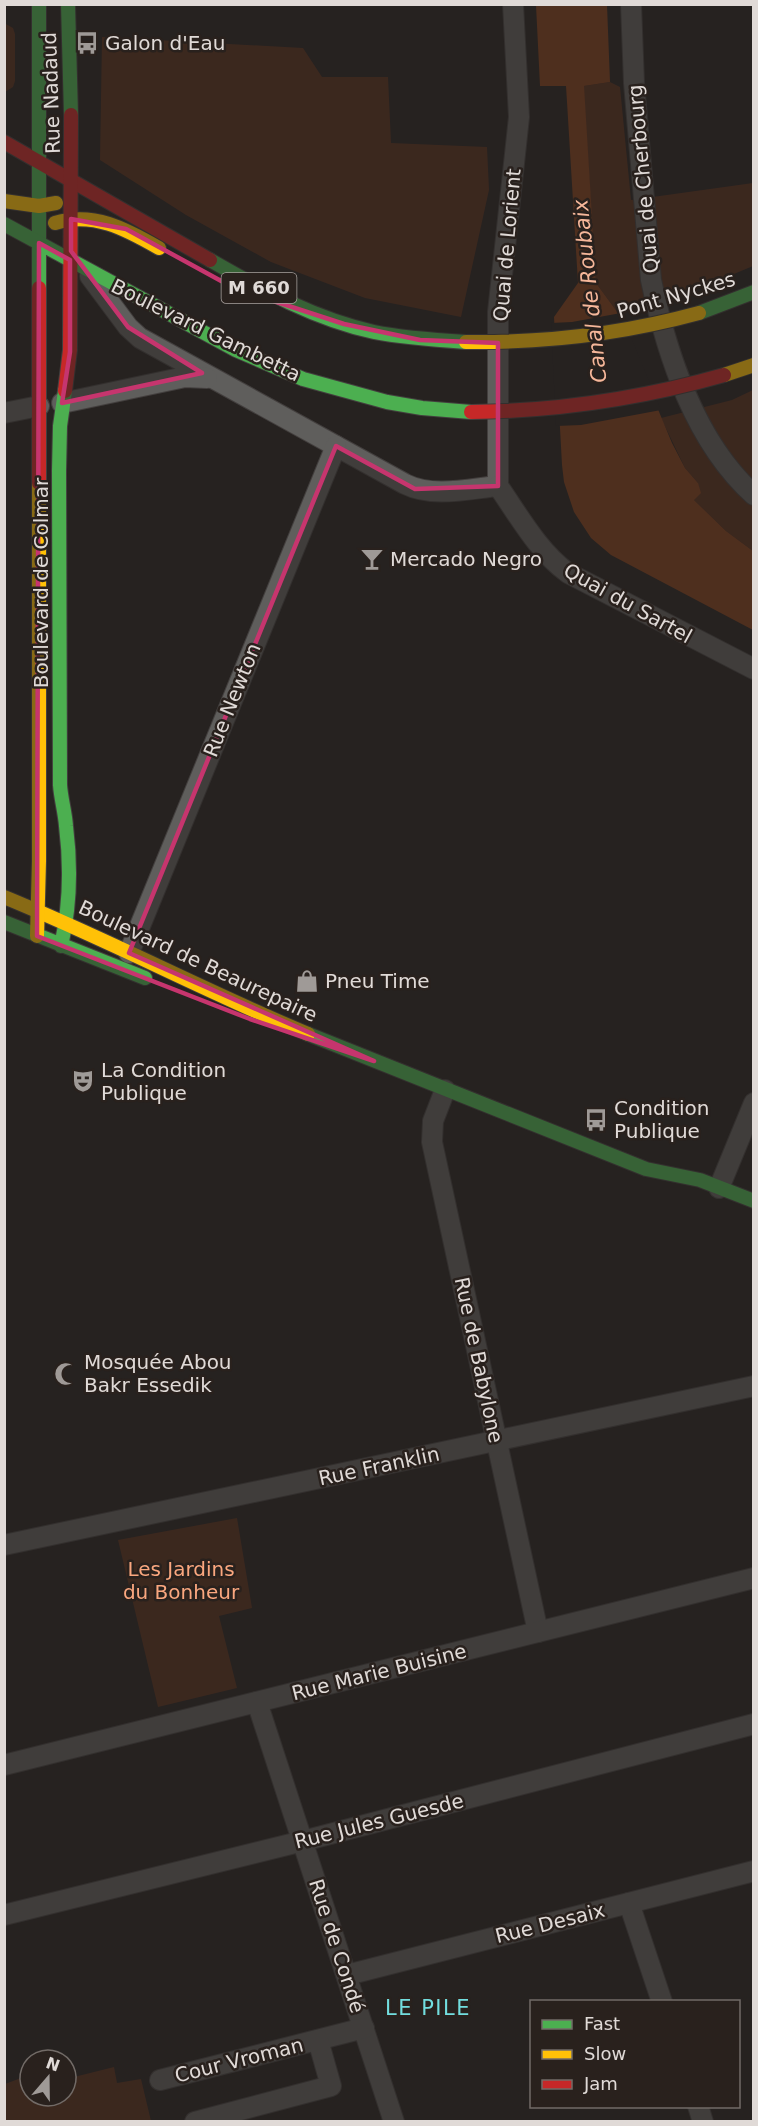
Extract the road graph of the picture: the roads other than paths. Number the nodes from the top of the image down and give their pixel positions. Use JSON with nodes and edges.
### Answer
{"nodes":[{"id":1,"x":39,"y":4,"type":"edge"},
{"id":2,"x":68,"y":4,"type":"edge"},
{"id":3,"x":513,"y":4,"type":"edge"},
{"id":4,"x":631,"y":4,"type":"edge"},
{"id":5,"x":4,"y":142,"type":"edge"},
{"id":6,"x":39,"y":162,"type":"junction"},
{"id":7,"x":72,"y":181,"type":"junction"},
{"id":8,"x":4,"y":201,"type":"edge"},
{"id":9,"x":39,"y":202,"type":"junction"},
{"id":10,"x":71,"y":219,"type":"junction"},
{"id":11,"x":4,"y":224,"type":"edge"},
{"id":12,"x":39,"y":243,"type":"junction"},
{"id":13,"x":167,"y":252,"type":"dead end"},
{"id":14,"x":77,"y":265,"type":"junction"},
{"id":15,"x":215,"y":279,"type":"dead end"},
{"id":16,"x":753,"y":292,"type":"edge"},
{"id":17,"x":298,"y":306,"type":"junction"},
{"id":18,"x":753,"y":365,"type":"edge"},
{"id":19,"x":211,"y":379,"type":"junction"},
{"id":20,"x":62,"y":403,"type":"junction"},
{"id":21,"x":39,"y":406,"type":"junction"},
{"id":22,"x":4,"y":413,"type":"edge"},
{"id":23,"x":336,"y":447,"type":"junction"},
{"id":24,"x":498,"y":486,"type":"junction"},
{"id":25,"x":753,"y":495,"type":"edge"},
{"id":26,"x":753,"y":669,"type":"edge"},
{"id":27,"x":4,"y":897,"type":"edge"},
{"id":28,"x":38,"y":911,"type":"junction"},
{"id":29,"x":4,"y":922,"type":"edge"},
{"id":30,"x":67,"y":923,"type":"junction"},
{"id":31,"x":37,"y":936,"type":"junction"},
{"id":32,"x":61,"y":946,"type":"junction"},
{"id":33,"x":129,"y":953,"type":"junction"},
{"id":34,"x":158,"y":983,"type":"dead end"},
{"id":35,"x":187,"y":995,"type":"dead end"},
{"id":36,"x":375,"y":1061,"type":"junction"},
{"id":37,"x":446,"y":1090,"type":"junction"},
{"id":38,"x":753,"y":1103,"type":"edge"},
{"id":39,"x":719,"y":1188,"type":"junction"},
{"id":40,"x":753,"y":1201,"type":"edge"},
{"id":41,"x":753,"y":1386,"type":"edge"},
{"id":42,"x":496,"y":1440,"type":"junction"},
{"id":43,"x":4,"y":1545,"type":"edge"},
{"id":44,"x":753,"y":1578,"type":"edge"},
{"id":45,"x":538,"y":1632,"type":"junction"},
{"id":46,"x":257,"y":1702,"type":"junction"},
{"id":47,"x":753,"y":1724,"type":"edge"},
{"id":48,"x":4,"y":1765,"type":"edge"},
{"id":49,"x":303,"y":1841,"type":"junction"},
{"id":50,"x":753,"y":1871,"type":"edge"},
{"id":51,"x":629,"y":1903,"type":"junction"},
{"id":52,"x":4,"y":1915,"type":"edge"},
{"id":53,"x":347,"y":1975,"type":"junction"},
{"id":54,"x":662,"y":2000,"type":"edge"},
{"id":55,"x":364,"y":2028,"type":"junction"},
{"id":56,"x":318,"y":2040,"type":"junction"},
{"id":57,"x":160,"y":2080,"type":"dead end"},
{"id":58,"x":195,"y":2121,"type":"edge"},
{"id":59,"x":394,"y":2121,"type":"edge"}],
"edges":[{"from":1,"to":6,"type":"main road","name":"Rue Nadaud"},
{"from":2,"to":7,"type":"main road","name":"Rue Nadaud"},
{"from":3,"to":24,"type":"street","name":"Quai de Lorient"},
{"from":4,"to":25,"type":"street","name":"Quai de Cherbourg"},
{"from":5,"to":6,"type":"main road","number":"M 660"},
{"from":6,"to":7,"type":"main road","number":"M 660"},
{"from":6,"to":9,"type":"main road","name":"Rue Nadaud"},
{"from":7,"to":9,"type":"main road"},
{"from":7,"to":10,"type":"main road","name":"Rue Nadaud"},
{"from":7,"to":17,"type":"main road","number":"M 660"},
{"from":8,"to":9,"type":"main road"},
{"from":9,"to":12,"type":"main road","name":"Boulevard de Colmar"},
{"from":10,"to":12,"type":"main road"},
{"from":10,"to":13,"type":"main road"},
{"from":10,"to":14,"type":"main road","name":"Boulevard de Colmar"},
{"from":11,"to":12,"type":"main road","name":"Boulevard Gambetta"},
{"from":12,"to":14,"type":"main road","name":"Boulevard Gambetta"},
{"from":12,"to":21,"type":"main road","name":"Boulevard de Colmar"},
{"from":14,"to":18,"type":"main road","name":"Boulevard Gambetta","bridge":true},
{"from":14,"to":19,"type":"street","name":"Boulevard Gambetta"},
{"from":14,"to":20,"type":"main road","name":"Boulevard de Colmar"},
{"from":15,"to":17,"type":"main road"},
{"from":16,"to":17,"type":"main road","name":"Pont Nyckes","number":"M 660","bridge":true},
{"from":19,"to":20,"type":"street","name":"Boulevard Gambetta"},
{"from":19,"to":23,"type":"street","name":"Boulevard Gambetta"},
{"from":20,"to":30,"type":"main road","name":"Boulevard de Colmar"},
{"from":21,"to":22,"type":"street"},
{"from":21,"to":28,"type":"main road","name":"Boulevard de Colmar"},
{"from":23,"to":24,"type":"street","name":"Boulevard Gambetta"},
{"from":23,"to":33,"type":"street","name":"Rue Newton"},
{"from":24,"to":26,"type":"street","name":"Quai du Sartel"},
{"from":27,"to":28,"type":"main road","name":"Boulevard de Beaurepaire"},
{"from":28,"to":30,"type":"main road","name":"Boulevard de Beaurepaire"},
{"from":28,"to":31,"type":"main road","name":"Boulevard de Colmar"},
{"from":29,"to":31,"type":"main road","name":"Boulevard de Beaurepaire"},
{"from":30,"to":32,"type":"main road","name":"Boulevard de Colmar"},
{"from":30,"to":33,"type":"main road","name":"Boulevard de Beaurepaire"},
{"from":31,"to":32,"type":"main road","name":"Boulevard de Beaurepaire"},
{"from":32,"to":34,"type":"main road","name":"Boulevard de Beaurepaire"},
{"from":33,"to":36,"type":"main road","name":"Boulevard de Beaurepaire"},
{"from":35,"to":36,"type":"main road","name":"Boulevard de Beaurepaire"},
{"from":36,"to":37,"type":"main road","name":"Boulevard de Beaurepaire"},
{"from":37,"to":39,"type":"main road","name":"Boulevard de Beaurepaire"},
{"from":37,"to":42,"type":"street","name":"Rue de Babylone"},
{"from":38,"to":39,"type":"street"},
{"from":39,"to":40,"type":"main road","name":"Boulevard de Beaurepaire"},
{"from":41,"to":42,"type":"street","name":"Rue Franklin"},
{"from":42,"to":43,"type":"street","name":"Rue Franklin"},
{"from":42,"to":45,"type":"street","name":"Rue de Babylone"},
{"from":44,"to":45,"type":"street","name":"Rue Marie Buisine"},
{"from":45,"to":46,"type":"street","name":"Rue Marie Buisine"},
{"from":46,"to":48,"type":"street","name":"Rue Marie Buisine"},
{"from":46,"to":49,"type":"street","name":"Rue de Condé"},
{"from":47,"to":49,"type":"street","name":"Rue Jules Guesde"},
{"from":49,"to":52,"type":"street","name":"Rue Jules Guesde"},
{"from":49,"to":53,"type":"street","name":"Rue de Condé"},
{"from":50,"to":51,"type":"street","name":"Rue Desaix"},
{"from":51,"to":53,"type":"street","name":"Rue Desaix"},
{"from":51,"to":54,"type":"street"},
{"from":53,"to":55,"type":"street","name":"Rue de Condé"},
{"from":55,"to":56,"type":"street","name":"Cour Vroman"},
{"from":55,"to":59,"type":"street","name":"Rue de Condé"},
{"from":56,"to":57,"type":"street","name":"Cour Vroman"},
{"from":56,"to":58,"type":"street","name":"Cour Vroman"}]}
